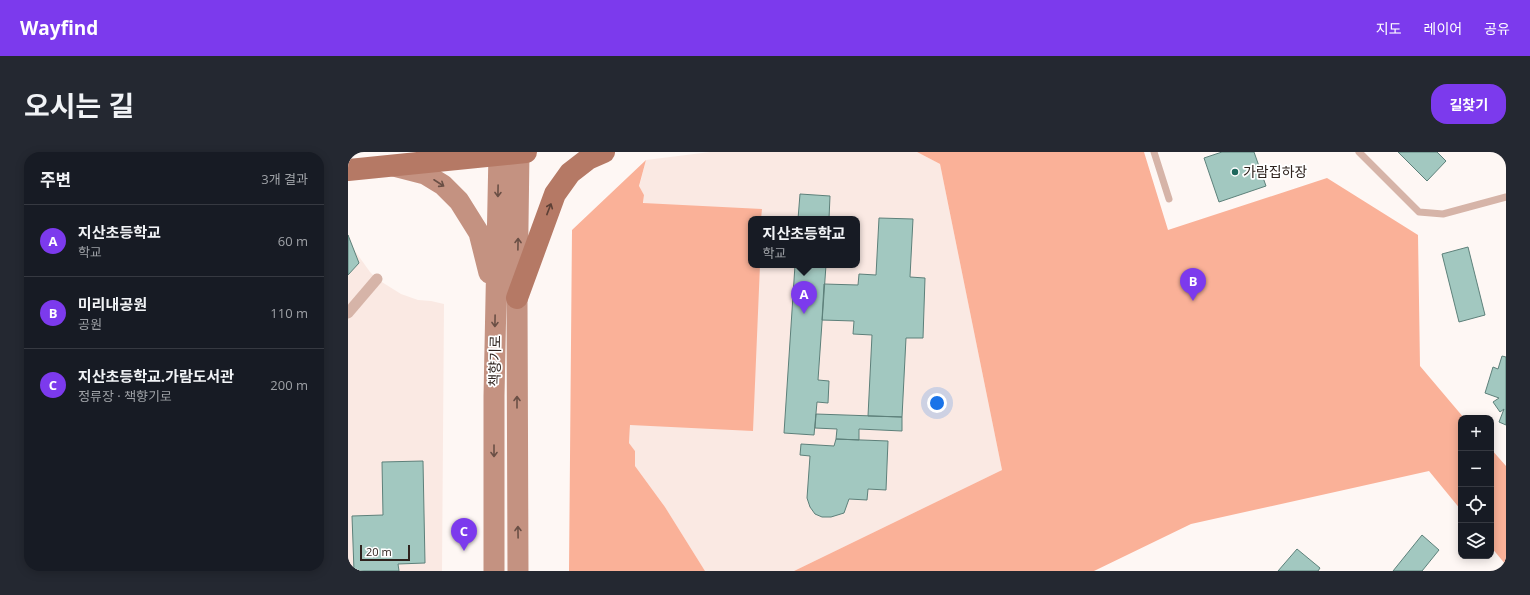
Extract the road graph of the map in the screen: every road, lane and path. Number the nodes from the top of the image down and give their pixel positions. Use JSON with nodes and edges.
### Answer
{"nodes":[{"id":1,"x":604,"y":152,"type":"edge"},
{"id":2,"x":1154,"y":152,"type":"edge"},
{"id":3,"x":1359,"y":152,"type":"edge"},
{"id":4,"x":512,"y":153,"type":"edge"},
{"id":5,"x":396,"y":158,"type":"edge"},
{"id":6,"x":348,"y":170,"type":"edge"},
{"id":7,"x":1506,"y":197,"type":"edge"},
{"id":8,"x":1169,"y":199,"type":"dead end"},
{"id":9,"x":377,"y":278,"type":"dead end"},
{"id":10,"x":506,"y":298,"type":"junction"},
{"id":11,"x":348,"y":313,"type":"edge"},
{"id":12,"x":494,"y":571,"type":"edge"},
{"id":13,"x":518,"y":571,"type":"edge"}],
"edges":[{"from":10,"to":1,"type":"main road","one_way":true},
{"from":2,"to":8,"type":"lane"},
{"from":3,"to":7,"type":"lane"},
{"from":4,"to":5,"type":"main road"},
{"from":4,"to":10,"type":"main road","name":"책향기로"},
{"from":5,"to":6,"type":"main road"},
{"from":5,"to":10,"type":"main road","one_way":true},
{"from":9,"to":11,"type":"street"},
{"from":10,"to":12,"type":"main road","name":"책향기로","one_way":true},
{"from":13,"to":10,"type":"main road","name":"책향기로","one_way":true}]}
